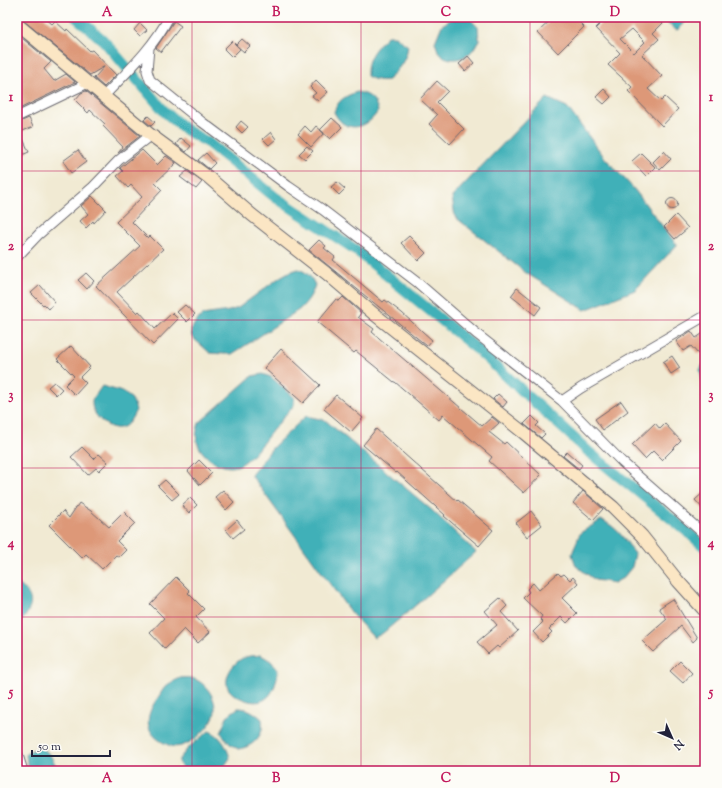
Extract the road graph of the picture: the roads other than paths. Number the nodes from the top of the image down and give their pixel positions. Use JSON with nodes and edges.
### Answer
{"nodes":[{"id":1,"x":169,"y":17,"type":"edge"},
{"id":2,"x":17,"y":24,"type":"edge"},
{"id":3,"x":149,"y":48,"type":"junction"},
{"id":4,"x":88,"y":82,"type":"junction"},
{"id":5,"x":104,"y":96,"type":"junction"},
{"id":6,"x":17,"y":117,"type":"edge"},
{"id":7,"x":151,"y":135,"type":"junction"},
{"id":8,"x":17,"y":257,"type":"edge"},
{"id":9,"x":705,"y":316,"type":"edge"},
{"id":10,"x":562,"y":401,"type":"junction"},
{"id":11,"x":705,"y":535,"type":"edge"},
{"id":12,"x":705,"y":611,"type":"edge"},
{"id":13,"x":17,"y":752,"type":"edge"},
{"id":14,"x":23,"y":771,"type":"edge"}],
"edges":[{"from":1,"to":3,"type":"street"},
{"from":2,"to":4,"type":"street"},
{"from":3,"to":5,"type":"street"},
{"from":3,"to":10,"type":"street"},
{"from":4,"to":5,"type":"street"},
{"from":4,"to":6,"type":"street"},
{"from":5,"to":7,"type":"street"},
{"from":7,"to":8,"type":"street"},
{"from":7,"to":12,"type":"street"},
{"from":9,"to":10,"type":"street"},
{"from":10,"to":11,"type":"street"},
{"from":13,"to":14,"type":"street"}]}
